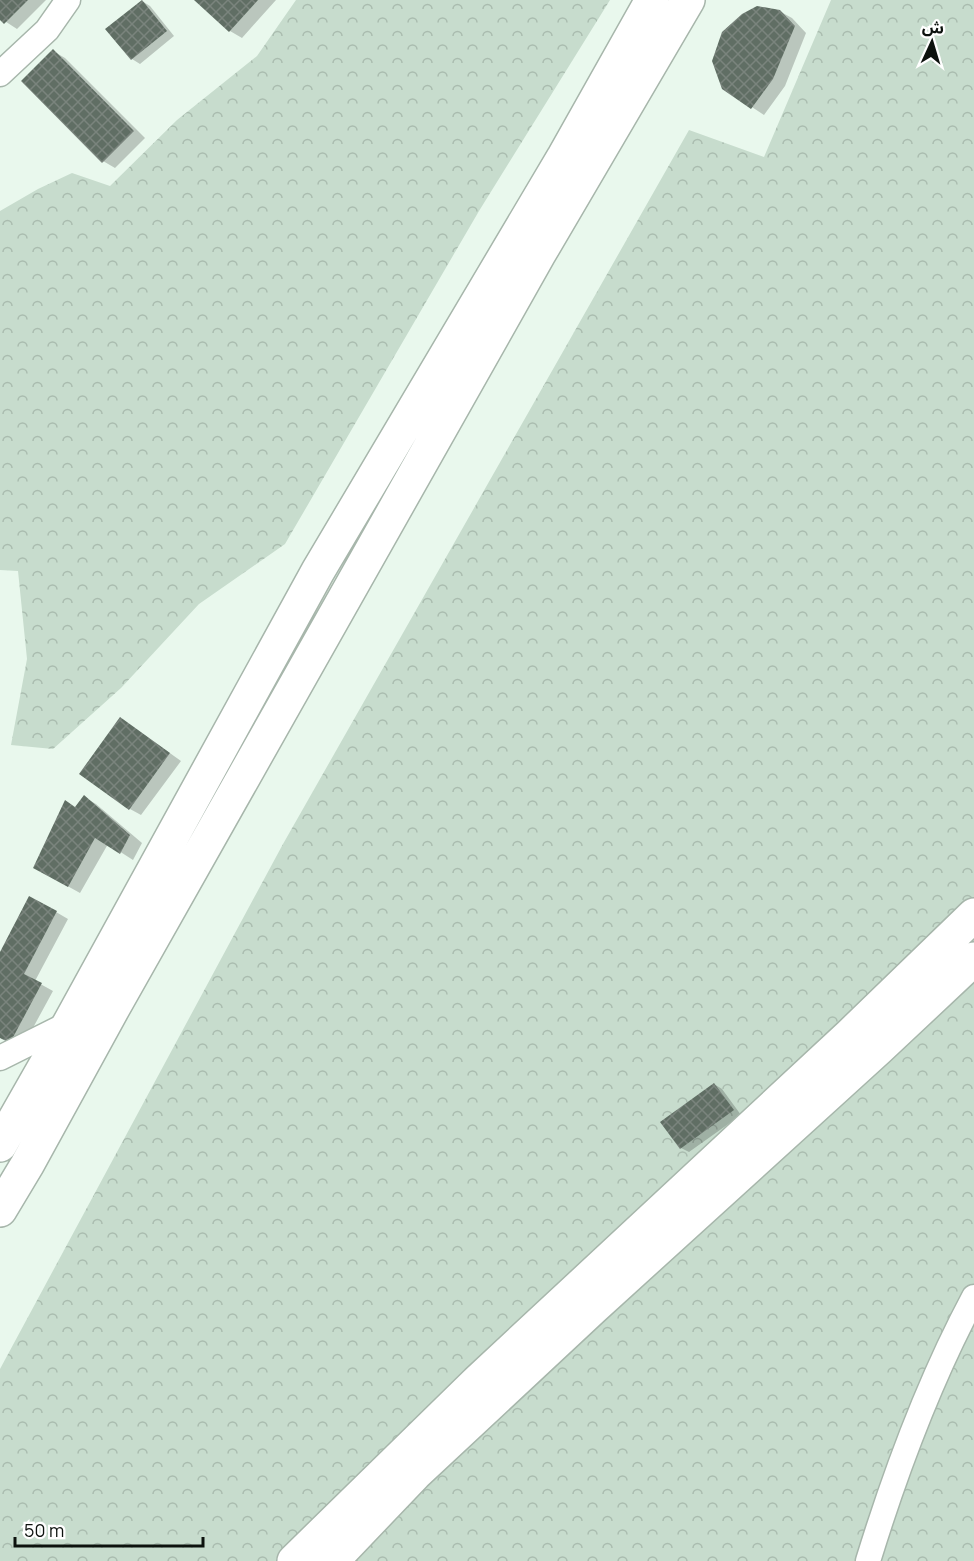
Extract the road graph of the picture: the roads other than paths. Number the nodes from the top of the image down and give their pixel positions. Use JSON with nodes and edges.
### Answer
{"nodes":[{"id":1,"x":69,"y":0,"type":"edge"},
{"id":2,"x":652,"y":0,"type":"edge"},
{"id":3,"x":688,"y":0,"type":"edge"},
{"id":4,"x":0,"y":74,"type":"edge"},
{"id":5,"x":974,"y":915,"type":"edge"},
{"id":6,"x":974,"y":959,"type":"edge"},
{"id":7,"x":112,"y":1010,"type":"junction"},
{"id":8,"x":69,"y":1024,"type":"junction"},
{"id":9,"x":0,"y":1058,"type":"edge"},
{"id":10,"x":0,"y":1144,"type":"edge"},
{"id":11,"x":14,"y":1166,"type":"edge"},
{"id":12,"x":0,"y":1210,"type":"edge"},
{"id":13,"x":974,"y":1297,"type":"edge"},
{"id":14,"x":294,"y":1561,"type":"edge"},
{"id":15,"x":332,"y":1561,"type":"edge"},
{"id":16,"x":868,"y":1561,"type":"edge"}],
"edges":[{"from":1,"to":4,"type":"street"},
{"from":2,"to":8,"type":"main road"},
{"from":3,"to":7,"type":"main road"},
{"from":5,"to":14,"type":"main road"},
{"from":6,"to":15,"type":"main road"},
{"from":7,"to":8,"type":"street"},
{"from":7,"to":11,"type":"main road"},
{"from":8,"to":9,"type":"street"},
{"from":8,"to":10,"type":"main road"},
{"from":11,"to":12,"type":"main road"},
{"from":13,"to":16,"type":"street"}]}
